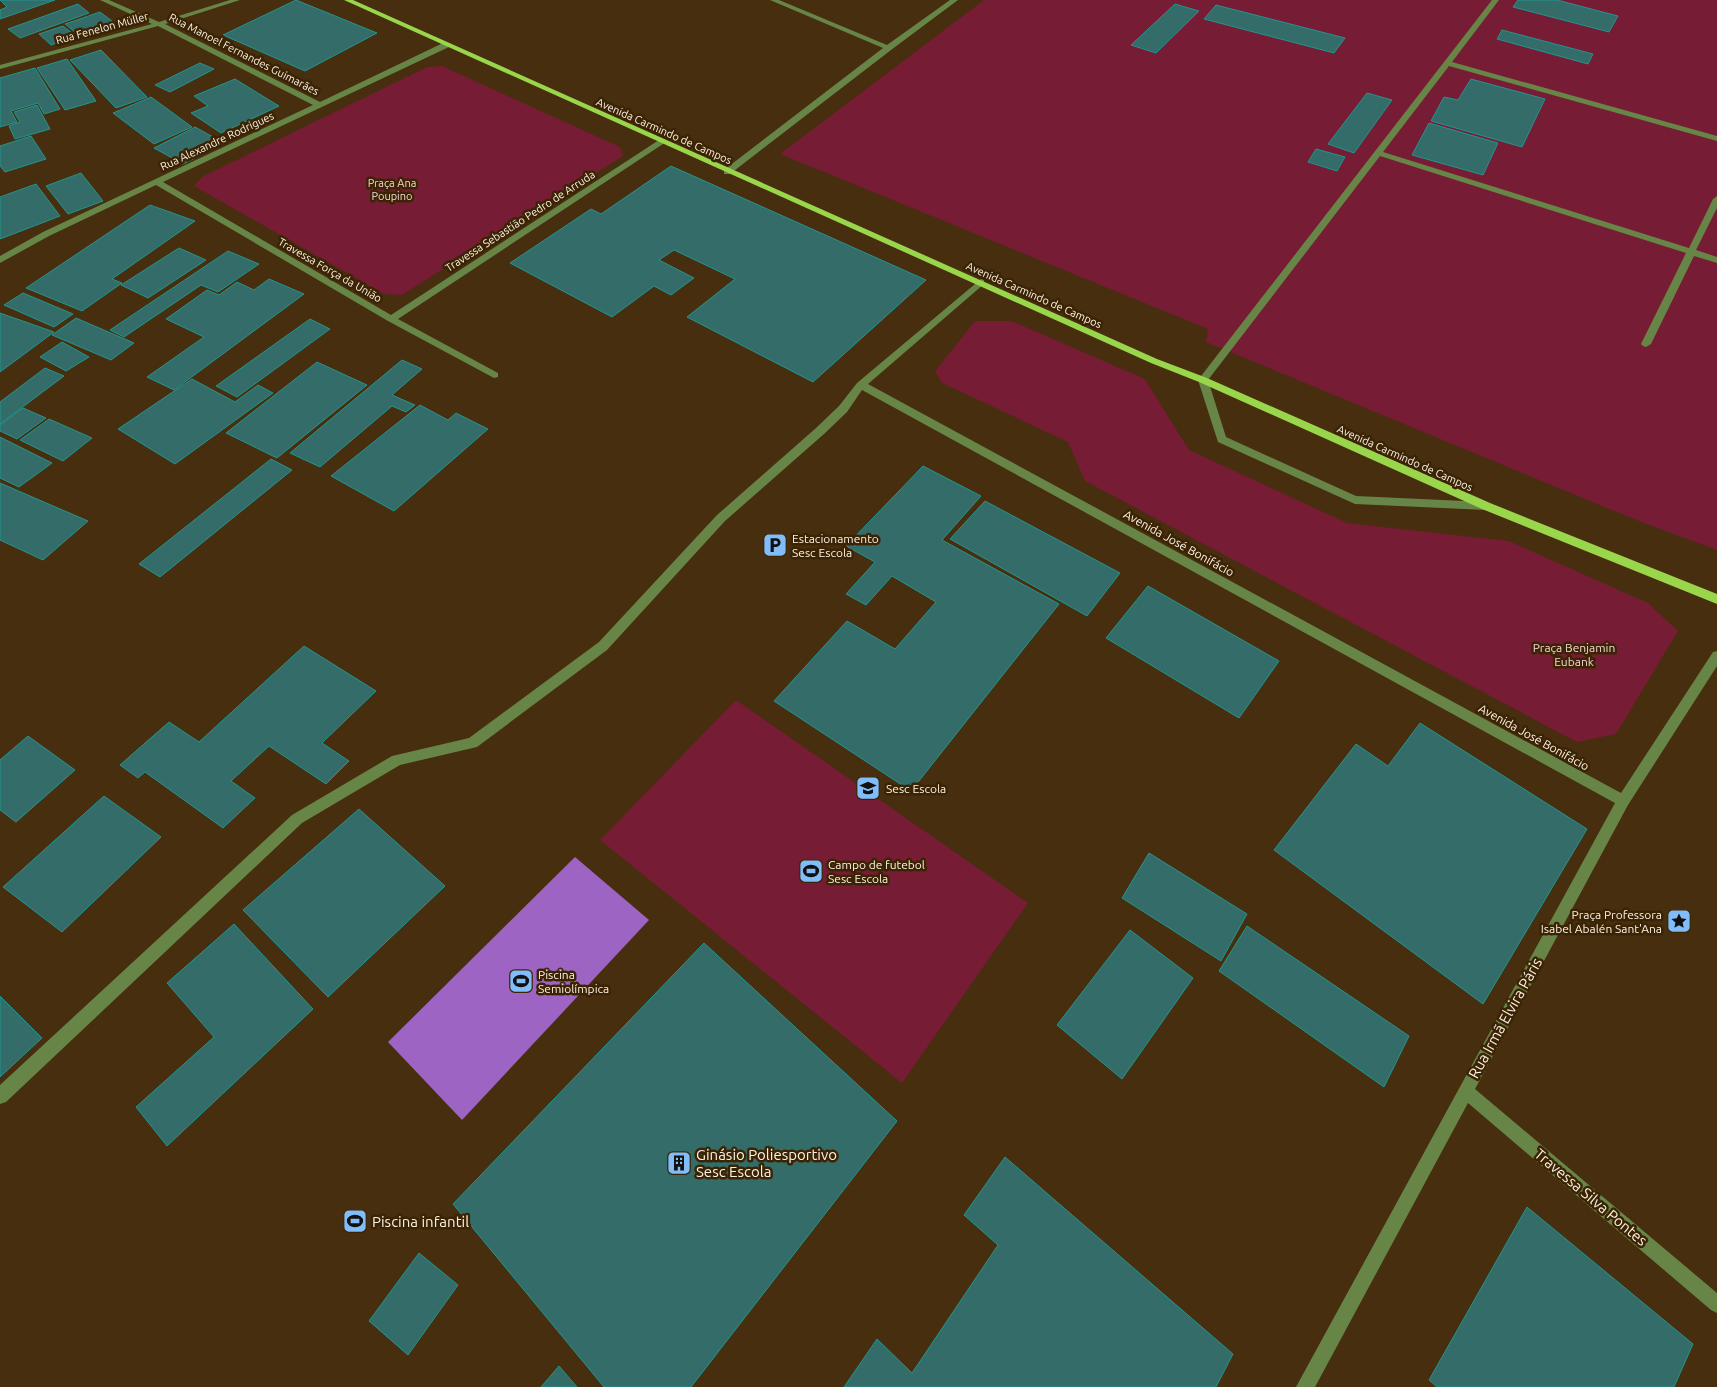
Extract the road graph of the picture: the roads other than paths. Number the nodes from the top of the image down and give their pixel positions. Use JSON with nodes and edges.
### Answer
{"nodes":[{"id":1,"x":103,"y":0,"type":"edge"},
{"id":2,"x":237,"y":0,"type":"edge"},
{"id":3,"x":347,"y":0,"type":"edge"},
{"id":4,"x":773,"y":0,"type":"edge"},
{"id":5,"x":955,"y":0,"type":"edge"},
{"id":6,"x":1496,"y":0,"type":"edge"},
{"id":7,"x":160,"y":24,"type":"junction"},
{"id":8,"x":446,"y":45,"type":"junction"},
{"id":9,"x":888,"y":48,"type":"junction"},
{"id":10,"x":1448,"y":63,"type":"junction"},
{"id":11,"x":0,"y":67,"type":"edge"},
{"id":12,"x":320,"y":105,"type":"junction"},
{"id":13,"x":1717,"y":139,"type":"edge"},
{"id":14,"x":662,"y":142,"type":"junction"},
{"id":15,"x":1378,"y":153,"type":"junction"},
{"id":16,"x":727,"y":172,"type":"junction"},
{"id":17,"x":157,"y":182,"type":"junction"},
{"id":18,"x":1717,"y":198,"type":"edge"},
{"id":19,"x":1691,"y":252,"type":"junction"},
{"id":20,"x":0,"y":260,"type":"edge"},
{"id":21,"x":1717,"y":260,"type":"edge"},
{"id":22,"x":981,"y":282,"type":"junction"},
{"id":23,"x":391,"y":318,"type":"junction"},
{"id":24,"x":1646,"y":344,"type":"dead end"},
{"id":25,"x":494,"y":375,"type":"dead end"},
{"id":26,"x":1203,"y":380,"type":"junction"},
{"id":27,"x":861,"y":385,"type":"junction"},
{"id":28,"x":1486,"y":506,"type":"junction"},
{"id":29,"x":1717,"y":599,"type":"edge"},
{"id":30,"x":1717,"y":656,"type":"edge"},
{"id":31,"x":1623,"y":802,"type":"junction"},
{"id":32,"x":1466,"y":1091,"type":"junction"},
{"id":33,"x":0,"y":1096,"type":"edge"},
{"id":34,"x":1717,"y":1304,"type":"edge"},
{"id":35,"x":1305,"y":1387,"type":"edge"}],
"edges":[{"from":1,"to":7,"type":"street","name":"Rua Manoel Fernandes Guimarães"},
{"from":2,"to":7,"type":"street","name":"Rua Fenelon Müller"},
{"from":3,"to":8,"type":"main road","name":"Avenida Carmindo de Campos"},
{"from":4,"to":9,"type":"street"},
{"from":5,"to":9,"type":"street"},
{"from":6,"to":10,"type":"street"},
{"from":7,"to":11,"type":"street","name":"Rua Fenelon Müller"},
{"from":7,"to":12,"type":"street","name":"Rua Manoel Fernandes Guimarães"},
{"from":8,"to":12,"type":"street","name":"Rua Alexandre Rodrigues"},
{"from":8,"to":14,"type":"main road","name":"Avenida Carmindo de Campos"},
{"from":9,"to":16,"type":"street"},
{"from":10,"to":13,"type":"street"},
{"from":10,"to":15,"type":"street"},
{"from":12,"to":17,"type":"street","name":"Rua Alexandre Rodrigues"},
{"from":14,"to":16,"type":"main road","name":"Avenida Carmindo de Campos"},
{"from":14,"to":23,"type":"street","name":"Travessa Sebastião Pedro de Arruda"},
{"from":15,"to":19,"type":"street"},
{"from":15,"to":26,"type":"street"},
{"from":16,"to":22,"type":"main road","name":"Avenida Carmindo de Campos"},
{"from":17,"to":20,"type":"street","name":"Rua Alexandre Rodrigues"},
{"from":17,"to":23,"type":"street","name":"Travessa Força da União"},
{"from":18,"to":19,"type":"street"},
{"from":19,"to":21,"type":"street"},
{"from":19,"to":24,"type":"street"},
{"from":22,"to":26,"type":"main road","name":"Avenida Carmindo de Campos"},
{"from":22,"to":27,"type":"street"},
{"from":23,"to":25,"type":"street","name":"Travessa Força da União"},
{"from":26,"to":28,"type":"main road","name":"Avenida Carmindo de Campos"},
{"from":26,"to":28,"type":"street"},
{"from":27,"to":31,"type":"street","name":"Avenida José Bonifácio"},
{"from":27,"to":33,"type":"street"},
{"from":28,"to":29,"type":"main road","name":"Avenida Carmindo de Campos"},
{"from":30,"to":31,"type":"street","name":"Rua Irmã Elvira Páris"},
{"from":31,"to":32,"type":"street","name":"Rua Irmã Elvira Páris"},
{"from":32,"to":34,"type":"street","name":"Travessa Silva Pontes"},
{"from":32,"to":35,"type":"street","name":"Rua Irmã Elvira Páris"}]}
